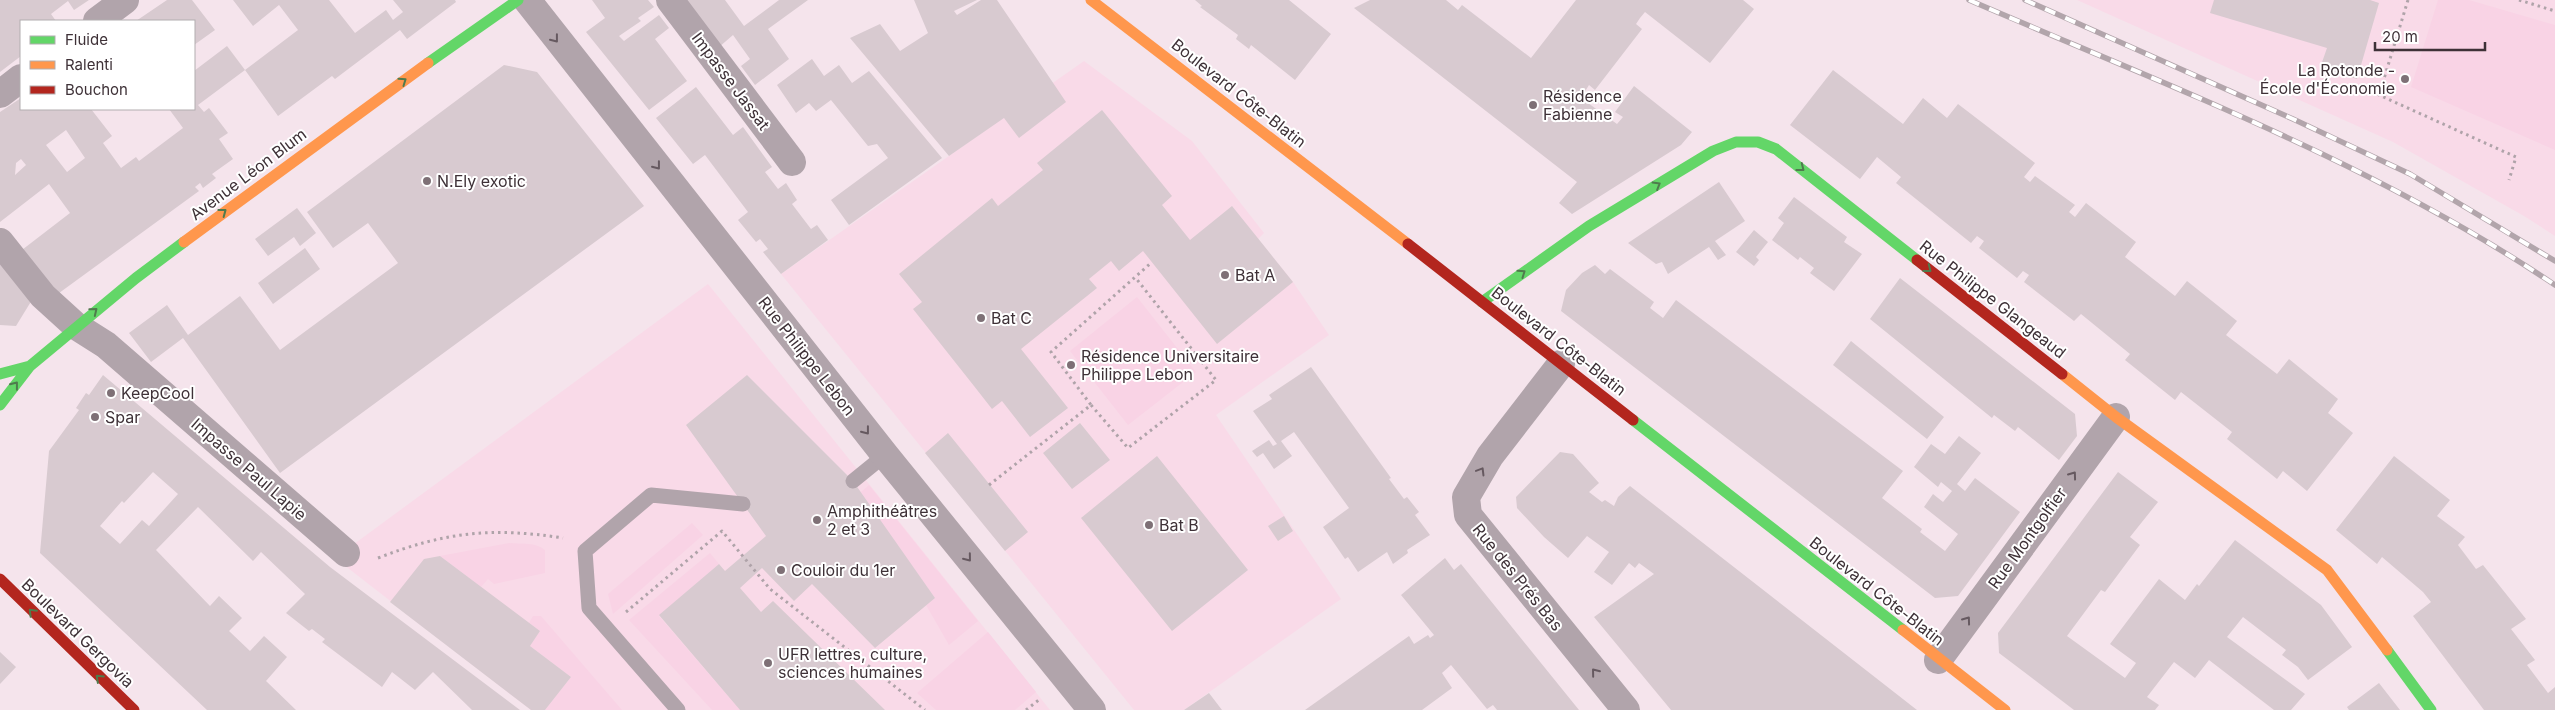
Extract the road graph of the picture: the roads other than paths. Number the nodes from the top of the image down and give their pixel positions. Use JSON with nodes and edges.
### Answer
{"nodes":[{"id":1,"x":125,"y":0,"type":"edge"},
{"id":2,"x":518,"y":0,"type":"edge"},
{"id":3,"x":526,"y":0,"type":"edge"},
{"id":4,"x":670,"y":0,"type":"edge"},
{"id":5,"x":1091,"y":0,"type":"edge"},
{"id":6,"x":98,"y":20,"type":"edge"},
{"id":7,"x":20,"y":79,"type":"edge"},
{"id":8,"x":0,"y":94,"type":"edge"},
{"id":9,"x":792,"y":162,"type":"dead end"},
{"id":10,"x":0,"y":242,"type":"edge"},
{"id":11,"x":1482,"y":302,"type":"junction"},
{"id":12,"x":76,"y":326,"type":"junction"},
{"id":13,"x":1561,"y":364,"type":"junction"},
{"id":14,"x":30,"y":366,"type":"junction"},
{"id":15,"x":0,"y":374,"type":"edge"},
{"id":16,"x":0,"y":405,"type":"edge"},
{"id":17,"x":2116,"y":417,"type":"junction"},
{"id":18,"x":885,"y":455,"type":"junction"},
{"id":19,"x":853,"y":481,"type":"dead end"},
{"id":20,"x":743,"y":504,"type":"dead end"},
{"id":21,"x":346,"y":553,"type":"road end"},
{"id":22,"x":0,"y":579,"type":"edge"},
{"id":23,"x":1938,"y":660,"type":"junction"},
{"id":24,"x":134,"y":710,"type":"edge"},
{"id":25,"x":678,"y":710,"type":"edge"},
{"id":26,"x":1092,"y":710,"type":"edge"},
{"id":27,"x":1626,"y":710,"type":"edge"},
{"id":28,"x":2005,"y":710,"type":"edge"},
{"id":29,"x":2431,"y":710,"type":"edge"}],
"edges":[{"from":1,"to":6,"type":"street"},
{"from":12,"to":2,"type":"main road","name":"Avenue Léon Blum","one_way":true},
{"from":3,"to":18,"type":"street","name":"Rue Philippe Lebon","one_way":true},
{"from":4,"to":9,"type":"street","name":"Impasse Jassat"},
{"from":5,"to":11,"type":"main road","name":"Boulevard Côte-Blatin"},
{"from":7,"to":8,"type":"street"},
{"from":10,"to":12,"type":"street","name":"Impasse Paul Lapie"},
{"from":11,"to":13,"type":"main road","name":"Boulevard Côte-Blatin"},
{"from":11,"to":17,"type":"main road","name":"Rue Philippe Glangeaud","one_way":true},
{"from":12,"to":14,"type":"main road","name":"Avenue Léon Blum"},
{"from":12,"to":21,"type":"street","name":"Impasse Paul Lapie"},
{"from":13,"to":23,"type":"main road","name":"Boulevard Côte-Blatin"},
{"from":27,"to":13,"type":"street","name":"Rue des Prés Bas","one_way":true},
{"from":14,"to":15,"type":"main road","name":"Avenue Léon Blum"},
{"from":16,"to":14,"type":"main road","one_way":true},
{"from":23,"to":17,"type":"street","name":"Rue Montgolfier","one_way":true},
{"from":17,"to":29,"type":"main road","name":"Rue Philippe Glangeaud"},
{"from":18,"to":19,"type":"lane"},
{"from":18,"to":26,"type":"street","name":"Rue Philippe Lebon","one_way":true},
{"from":20,"to":25,"type":"lane"},
{"from":24,"to":22,"type":"main road","name":"Boulevard Gergovia","one_way":true},
{"from":23,"to":28,"type":"main road","name":"Boulevard Côte-Blatin"}]}
